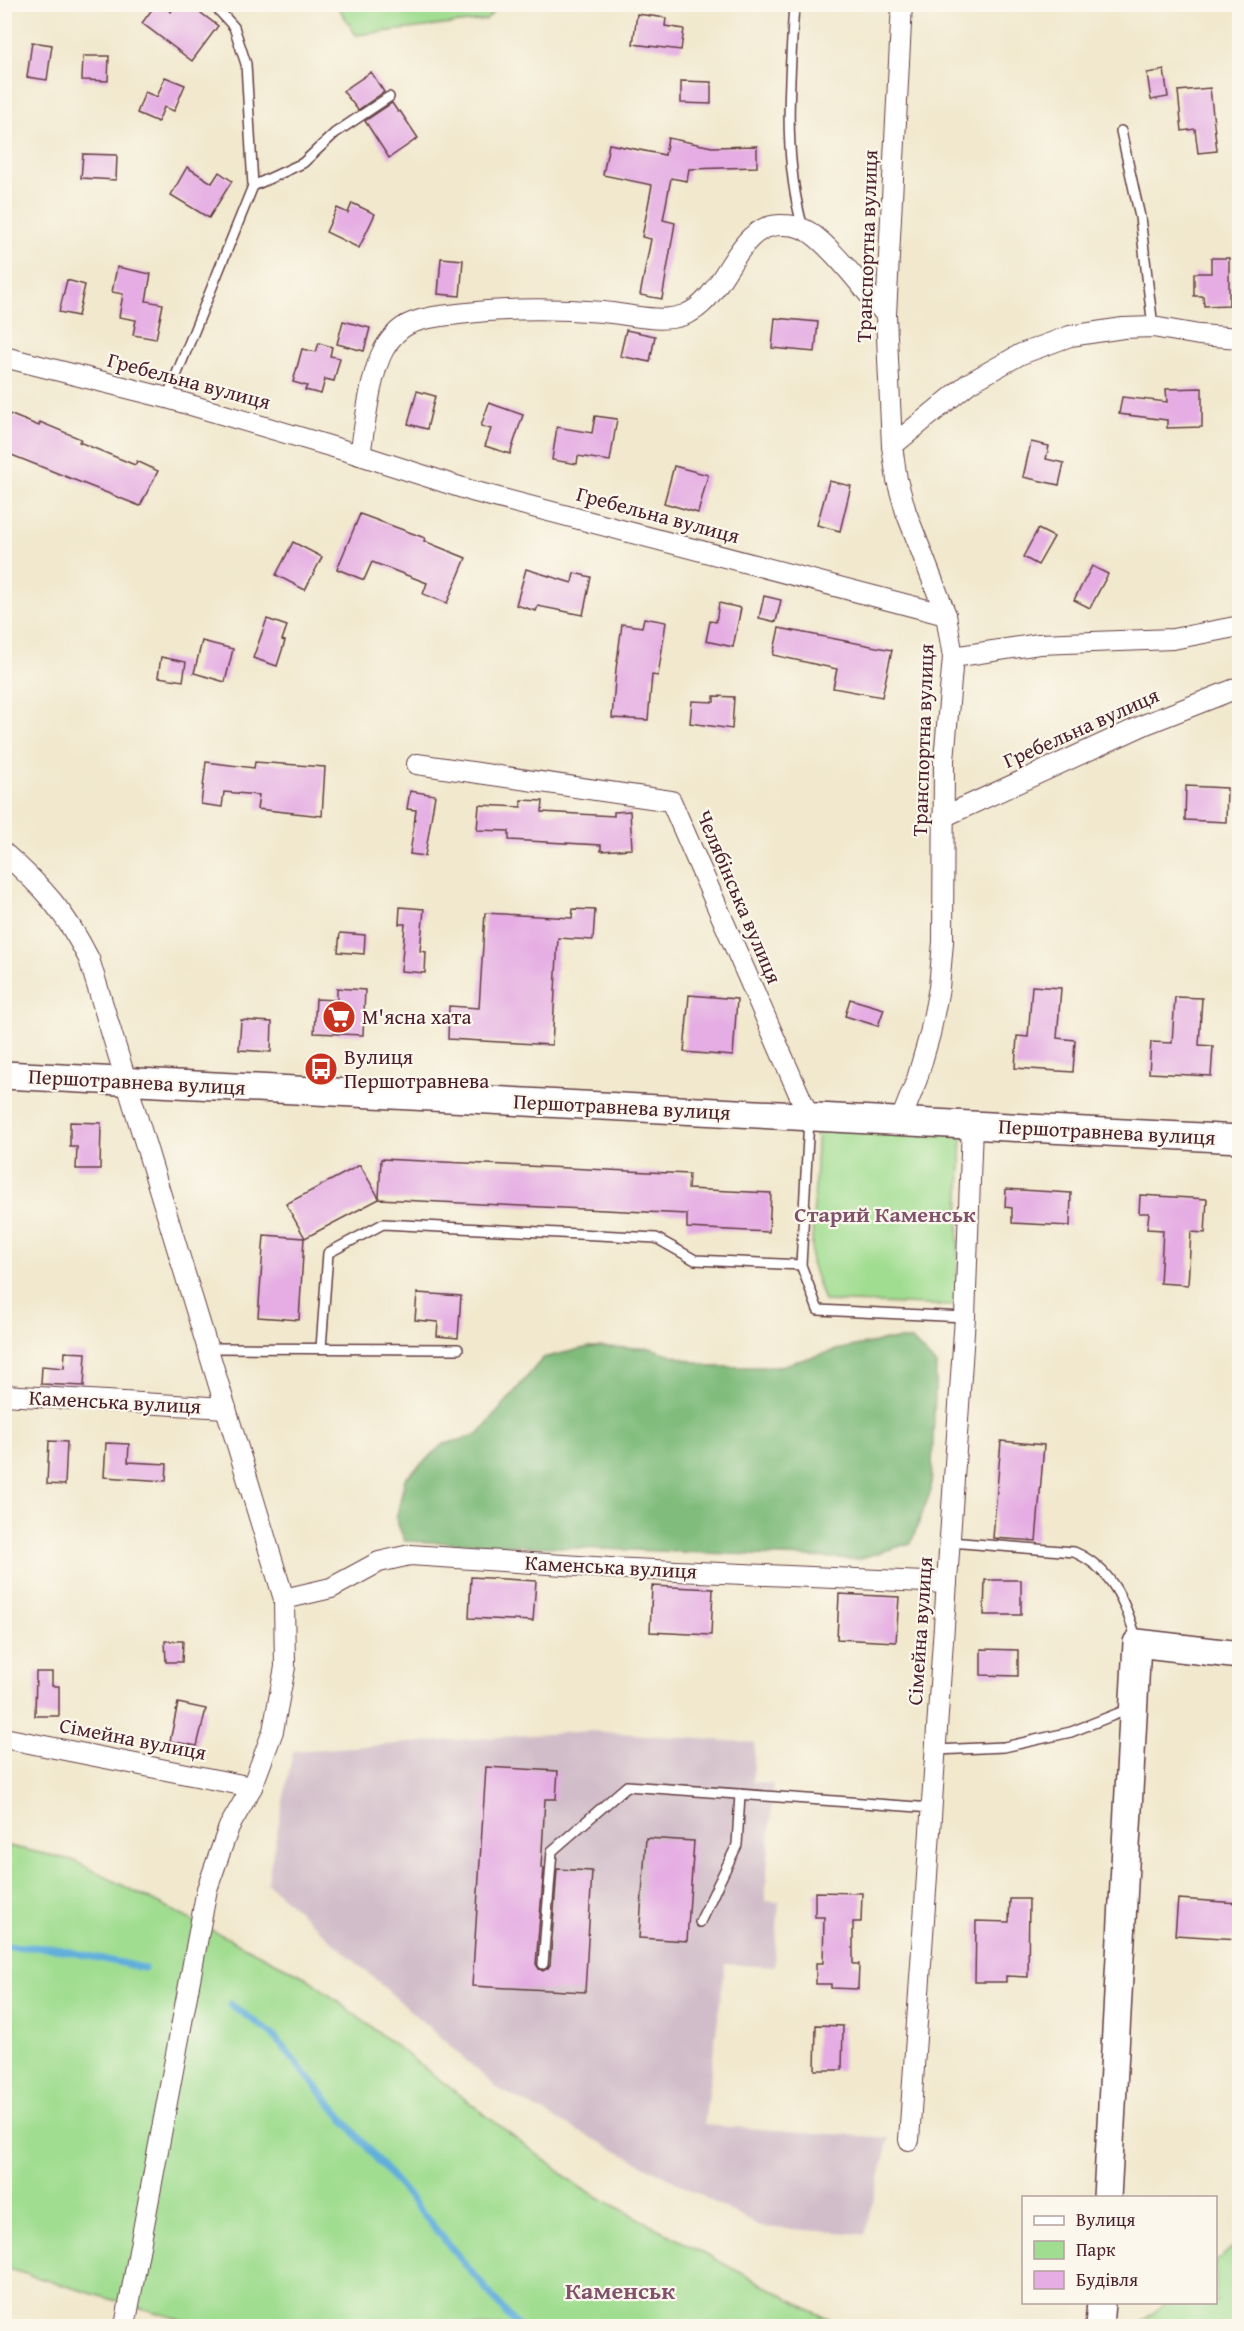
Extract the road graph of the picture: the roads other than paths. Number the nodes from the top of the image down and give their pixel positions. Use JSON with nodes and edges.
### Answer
{"nodes":[{"id":1,"x":213,"y":4,"type":"edge"},
{"id":2,"x":794,"y":4,"type":"edge"},
{"id":3,"x":902,"y":4,"type":"edge"},
{"id":4,"x":389,"y":97,"type":"dead end"},
{"id":5,"x":1121,"y":131,"type":"dead end"},
{"id":6,"x":254,"y":186,"type":"junction"},
{"id":7,"x":803,"y":228,"type":"junction"},
{"id":8,"x":886,"y":315,"type":"junction"},
{"id":9,"x":1153,"y":327,"type":"junction"},
{"id":10,"x":1239,"y":338,"type":"edge"},
{"id":11,"x":4,"y":357,"type":"edge"},
{"id":12,"x":167,"y":398,"type":"junction"},
{"id":13,"x":892,"y":446,"type":"junction"},
{"id":14,"x":360,"y":455,"type":"junction"},
{"id":15,"x":946,"y":615,"type":"junction"},
{"id":16,"x":1239,"y":626,"type":"edge"},
{"id":17,"x":952,"y":657,"type":"junction"},
{"id":18,"x":1239,"y":687,"type":"edge"},
{"id":19,"x":417,"y":764,"type":"dead end"},
{"id":20,"x":943,"y":817,"type":"junction"},
{"id":21,"x":4,"y":853,"type":"edge"},
{"id":22,"x":4,"y":1075,"type":"edge"},
{"id":23,"x":126,"y":1082,"type":"junction"},
{"id":24,"x":809,"y":1117,"type":"junction"},
{"id":25,"x":900,"y":1122,"type":"junction"},
{"id":26,"x":972,"y":1125,"type":"junction"},
{"id":27,"x":1239,"y":1139,"type":"edge"},
{"id":28,"x":801,"y":1264,"type":"junction"},
{"id":29,"x":965,"y":1317,"type":"junction"},
{"id":30,"x":208,"y":1348,"type":"junction"},
{"id":31,"x":321,"y":1348,"type":"junction"},
{"id":32,"x":458,"y":1349,"type":"dead end"},
{"id":33,"x":4,"y":1395,"type":"edge"},
{"id":34,"x":226,"y":1408,"type":"junction"},
{"id":35,"x":950,"y":1542,"type":"junction"},
{"id":36,"x":947,"y":1583,"type":"junction"},
{"id":37,"x":284,"y":1599,"type":"junction"},
{"id":38,"x":1137,"y":1643,"type":"junction"},
{"id":39,"x":1239,"y":1655,"type":"edge"},
{"id":40,"x":1134,"y":1707,"type":"junction"},
{"id":41,"x":4,"y":1737,"type":"edge"},
{"id":42,"x":936,"y":1750,"type":"junction"},
{"id":43,"x":252,"y":1787,"type":"junction"},
{"id":44,"x":740,"y":1794,"type":"junction"},
{"id":45,"x":932,"y":1808,"type":"junction"},
{"id":46,"x":700,"y":1922,"type":"dead end"},
{"id":47,"x":543,"y":1964,"type":"dead end"},
{"id":48,"x":909,"y":2140,"type":"dead end"},
{"id":49,"x":1107,"y":2196,"type":"edge"},
{"id":50,"x":1101,"y":2304,"type":"edge"},
{"id":51,"x":125,"y":2326,"type":"edge"},
{"id":52,"x":1100,"y":2326,"type":"edge"}],
"edges":[{"from":1,"to":6,"type":"lane"},
{"from":2,"to":7,"type":"lane"},
{"from":3,"to":8,"type":"street","name":"Транспортна вулиця"},
{"from":4,"to":6,"type":"lane"},
{"from":5,"to":9,"type":"lane"},
{"from":6,"to":12,"type":"lane"},
{"from":7,"to":8,"type":"street"},
{"from":7,"to":14,"type":"street"},
{"from":8,"to":13,"type":"street","name":"Транспортна вулиця"},
{"from":9,"to":10,"type":"street"},
{"from":9,"to":13,"type":"street"},
{"from":11,"to":12,"type":"street","name":"Гребельна вулиця"},
{"from":12,"to":14,"type":"street","name":"Гребельна вулиця"},
{"from":13,"to":15,"type":"street","name":"Транспортна вулиця"},
{"from":14,"to":15,"type":"street","name":"Гребельна вулиця"},
{"from":15,"to":17,"type":"street","name":"Транспортна вулиця"},
{"from":16,"to":17,"type":"street"},
{"from":17,"to":20,"type":"street","name":"Транспортна вулиця"},
{"from":18,"to":20,"type":"street","name":"Гребельна вулиця"},
{"from":19,"to":24,"type":"street","name":"Челябінська вулиця"},
{"from":20,"to":25,"type":"street","name":"Транспортна вулиця"},
{"from":21,"to":23,"type":"street"},
{"from":22,"to":23,"type":"street","name":"Першотравнева вулиця"},
{"from":23,"to":24,"type":"street","name":"Першотравнева вулиця"},
{"from":23,"to":30,"type":"street"},
{"from":24,"to":25,"type":"street","name":"Першотравнева вулиця"},
{"from":24,"to":28,"type":"lane"},
{"from":25,"to":26,"type":"street","name":"Першотравнева вулиця"},
{"from":26,"to":27,"type":"street","name":"Першотравнева вулиця"},
{"from":26,"to":29,"type":"street","name":"Сімейна вулиця"},
{"from":28,"to":29,"type":"lane"},
{"from":28,"to":31,"type":"lane"},
{"from":29,"to":35,"type":"street","name":"Сімейна вулиця"},
{"from":30,"to":31,"type":"lane"},
{"from":30,"to":34,"type":"street"},
{"from":31,"to":32,"type":"lane"},
{"from":33,"to":34,"type":"street","name":"Каменська вулиця"},
{"from":34,"to":37,"type":"street"},
{"from":35,"to":36,"type":"street","name":"Сімейна вулиця"},
{"from":35,"to":38,"type":"lane"},
{"from":36,"to":37,"type":"street","name":"Каменська вулиця"},
{"from":36,"to":42,"type":"street","name":"Сімейна вулиця"},
{"from":37,"to":43,"type":"street"},
{"from":38,"to":39,"type":"street"},
{"from":38,"to":40,"type":"street"},
{"from":40,"to":42,"type":"lane"},
{"from":40,"to":49,"type":"street"},
{"from":41,"to":43,"type":"street","name":"Сімейна вулиця"},
{"from":42,"to":45,"type":"street","name":"Сімейна вулиця"},
{"from":43,"to":51,"type":"street"},
{"from":44,"to":45,"type":"lane"},
{"from":44,"to":46,"type":"lane"},
{"from":44,"to":47,"type":"lane"},
{"from":45,"to":48,"type":"street","name":"Сімейна вулиця"},
{"from":50,"to":52,"type":"street"}]}
